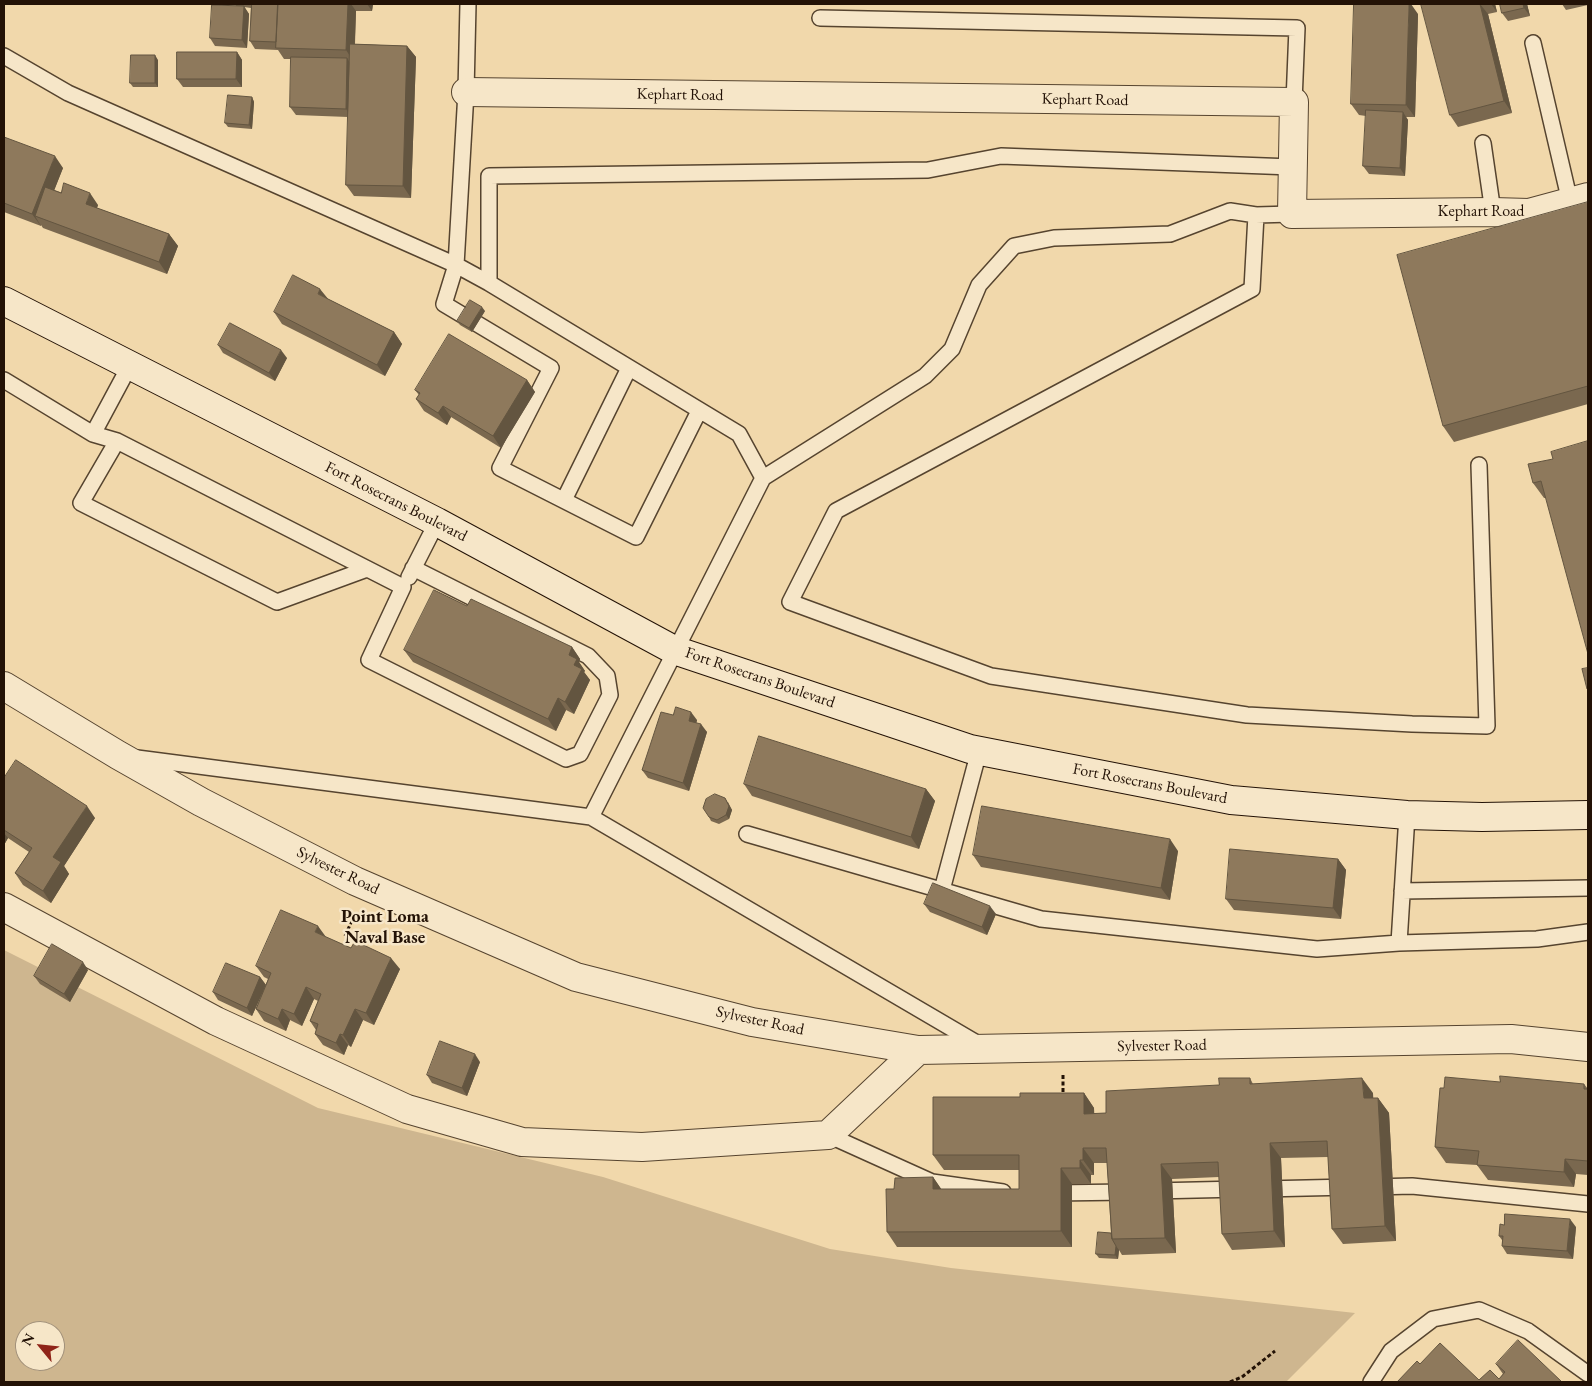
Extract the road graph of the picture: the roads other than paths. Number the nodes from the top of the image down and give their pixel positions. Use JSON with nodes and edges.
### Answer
{"nodes":[{"id":1,"x":468,"y":4,"type":"edge"},
{"id":2,"x":820,"y":18,"type":"dead end"},
{"id":3,"x":1533,"y":43,"type":"dead end"},
{"id":4,"x":4,"y":56,"type":"edge"},
{"id":5,"x":466,"y":92,"type":"junction"},
{"id":6,"x":1294,"y":102,"type":"junction"},
{"id":7,"x":1483,"y":144,"type":"dead end"},
{"id":8,"x":1292,"y":167,"type":"junction"},
{"id":9,"x":1579,"y":199,"type":"edge"},
{"id":10,"x":1493,"y":212,"type":"junction"},
{"id":11,"x":1292,"y":214,"type":"junction"},
{"id":12,"x":1256,"y":215,"type":"junction"},
{"id":13,"x":456,"y":266,"type":"junction"},
{"id":14,"x":489,"y":283,"type":"junction"},
{"id":15,"x":4,"y":301,"type":"edge"},
{"id":16,"x":130,"y":365,"type":"junction"},
{"id":17,"x":629,"y":368,"type":"junction"},
{"id":18,"x":4,"y":380,"type":"edge"},
{"id":19,"x":699,"y":410,"type":"junction"},
{"id":20,"x":93,"y":434,"type":"junction"},
{"id":21,"x":117,"y":440,"type":"junction"},
{"id":22,"x":1479,"y":465,"type":"dead end"},
{"id":23,"x":763,"y":478,"type":"junction"},
{"id":24,"x":564,"y":500,"type":"junction"},
{"id":25,"x":437,"y":522,"type":"junction"},
{"id":26,"x":413,"y":568,"type":"junction"},
{"id":27,"x":367,"y":569,"type":"junction"},
{"id":28,"x":403,"y":587,"type":"junction"},
{"id":29,"x":674,"y":650,"type":"junction"},
{"id":30,"x":4,"y":686,"type":"edge"},
{"id":31,"x":980,"y":751,"type":"junction"},
{"id":32,"x":118,"y":755,"type":"junction"},
{"id":33,"x":1407,"y":815,"type":"junction"},
{"id":34,"x":1588,"y":815,"type":"edge"},
{"id":35,"x":591,"y":817,"type":"junction"},
{"id":36,"x":747,"y":834,"type":"dead end"},
{"id":37,"x":1588,"y":888,"type":"edge"},
{"id":38,"x":942,"y":890,"type":"junction"},
{"id":39,"x":1402,"y":891,"type":"junction"},
{"id":40,"x":4,"y":907,"type":"edge"},
{"id":41,"x":1588,"y":932,"type":"edge"},
{"id":42,"x":1398,"y":942,"type":"junction"},
{"id":43,"x":1588,"y":1047,"type":"edge"},
{"id":44,"x":986,"y":1049,"type":"junction"},
{"id":45,"x":918,"y":1050,"type":"junction"},
{"id":46,"x":828,"y":1135,"type":"junction"},
{"id":47,"x":1039,"y":1193,"type":"edge"},
{"id":48,"x":1020,"y":1194,"type":"edge"},
{"id":49,"x":1588,"y":1204,"type":"edge"},
{"id":50,"x":1588,"y":1374,"type":"edge"},
{"id":51,"x":1371,"y":1382,"type":"edge"}],
"edges":[{"from":1,"to":5,"type":"lane"},
{"from":2,"to":6,"type":"lane"},
{"from":3,"to":9,"type":"lane"},
{"from":4,"to":13,"type":"lane"},
{"from":5,"to":6,"type":"street","name":"Kephart Road"},
{"from":5,"to":13,"type":"lane"},
{"from":6,"to":8,"type":"street"},
{"from":7,"to":10,"type":"lane"},
{"from":8,"to":11,"type":"street"},
{"from":8,"to":14,"type":"lane"},
{"from":9,"to":10,"type":"street","name":"Kephart Road"},
{"from":10,"to":11,"type":"street","name":"Kephart Road"},
{"from":11,"to":12,"type":"lane"},
{"from":12,"to":22,"type":"lane"},
{"from":12,"to":23,"type":"lane"},
{"from":13,"to":14,"type":"lane"},
{"from":13,"to":24,"type":"lane"},
{"from":14,"to":17,"type":"lane"},
{"from":15,"to":16,"type":"street","name":"Fort Rosecrans Boulevard"},
{"from":16,"to":20,"type":"lane"},
{"from":16,"to":25,"type":"street","name":"Fort Rosecrans Boulevard"},
{"from":17,"to":19,"type":"lane"},
{"from":17,"to":24,"type":"lane"},
{"from":18,"to":20,"type":"lane"},
{"from":19,"to":23,"type":"lane"},
{"from":19,"to":24,"type":"lane"},
{"from":20,"to":21,"type":"lane"},
{"from":21,"to":27,"type":"lane"},
{"from":21,"to":27,"type":"lane"},
{"from":23,"to":29,"type":"lane"},
{"from":25,"to":26,"type":"lane"},
{"from":25,"to":29,"type":"street","name":"Fort Rosecrans Boulevard"},
{"from":26,"to":28,"type":"lane"},
{"from":26,"to":28,"type":"lane"},
{"from":27,"to":28,"type":"lane"},
{"from":29,"to":31,"type":"street","name":"Fort Rosecrans Boulevard"},
{"from":29,"to":35,"type":"lane"},
{"from":30,"to":32,"type":"street","name":"Sylvester Road"},
{"from":31,"to":33,"type":"street","name":"Fort Rosecrans Boulevard"},
{"from":31,"to":38,"type":"lane"},
{"from":32,"to":35,"type":"lane"},
{"from":32,"to":45,"type":"street","name":"Sylvester Road"},
{"from":33,"to":34,"type":"street","name":"Fort Rosecrans Boulevard"},
{"from":33,"to":39,"type":"lane"},
{"from":35,"to":44,"type":"lane"},
{"from":36,"to":38,"type":"lane"},
{"from":37,"to":39,"type":"lane"},
{"from":38,"to":42,"type":"lane"},
{"from":39,"to":42,"type":"lane"},
{"from":40,"to":46,"type":"street"},
{"from":41,"to":42,"type":"lane"},
{"from":43,"to":44,"type":"street","name":"Sylvester Road"},
{"from":44,"to":45,"type":"street","name":"Sylvester Road"},
{"from":45,"to":46,"type":"street"},
{"from":46,"to":48,"type":"lane"},
{"from":47,"to":49,"type":"lane"},
{"from":50,"to":51,"type":"lane"}]}
